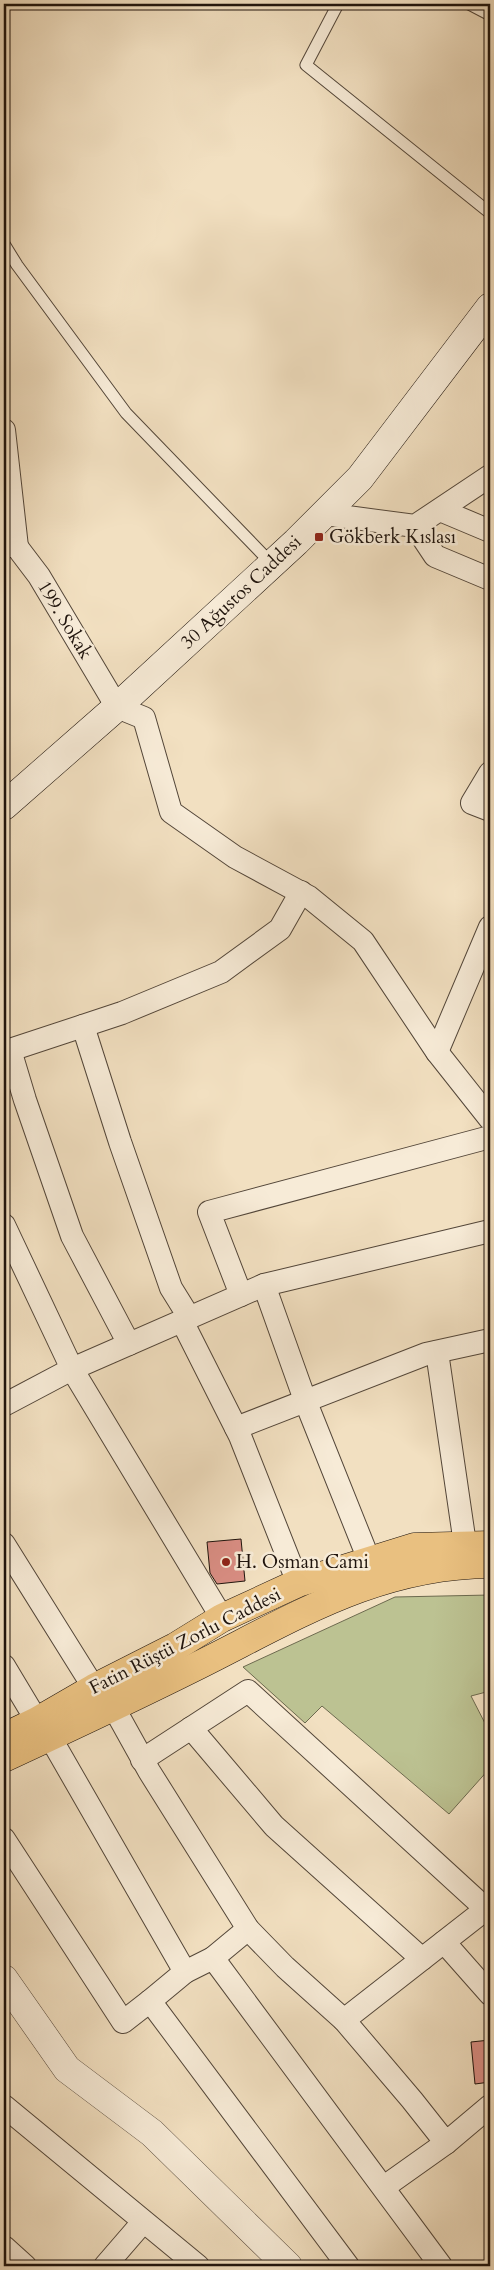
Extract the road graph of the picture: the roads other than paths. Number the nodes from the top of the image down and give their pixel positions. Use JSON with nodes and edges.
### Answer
{"nodes":[{"id":1,"x":338,"y":4,"type":"edge"},
{"id":2,"x":468,"y":4,"type":"edge"},
{"id":3,"x":490,"y":15,"type":"edge"},
{"id":4,"x":490,"y":213,"type":"edge"},
{"id":5,"x":4,"y":244,"type":"edge"},
{"id":6,"x":490,"y":307,"type":"edge"},
{"id":7,"x":4,"y":430,"type":"edge"},
{"id":8,"x":490,"y":476,"type":"edge"},
{"id":9,"x":440,"y":510,"type":"junction"},
{"id":10,"x":325,"y":514,"type":"junction"},
{"id":11,"x":415,"y":526,"type":"junction"},
{"id":12,"x":490,"y":531,"type":"edge"},
{"id":13,"x":10,"y":546,"type":"edge"},
{"id":14,"x":272,"y":564,"type":"junction"},
{"id":15,"x":490,"y":579,"type":"edge"},
{"id":16,"x":117,"y":707,"type":"junction"},
{"id":17,"x":490,"y":773,"type":"edge"},
{"id":18,"x":4,"y":806,"type":"edge"},
{"id":19,"x":490,"y":810,"type":"edge"},
{"id":20,"x":301,"y":892,"type":"junction"},
{"id":21,"x":490,"y":927,"type":"edge"},
{"id":22,"x":83,"y":1026,"type":"junction"},
{"id":23,"x":7,"y":1051,"type":"edge"},
{"id":24,"x":437,"y":1052,"type":"junction"},
{"id":25,"x":490,"y":1120,"type":"edge"},
{"id":26,"x":490,"y":1137,"type":"edge"},
{"id":27,"x":4,"y":1225,"type":"edge"},
{"id":28,"x":490,"y":1231,"type":"edge"},
{"id":29,"x":264,"y":1285,"type":"junction"},
{"id":30,"x":241,"y":1295,"type":"junction"},
{"id":31,"x":186,"y":1319,"type":"junction"},
{"id":32,"x":490,"y":1340,"type":"edge"},
{"id":33,"x":129,"y":1344,"type":"junction"},
{"id":34,"x":437,"y":1352,"type":"junction"},
{"id":35,"x":72,"y":1369,"type":"junction"},
{"id":36,"x":305,"y":1400,"type":"junction"},
{"id":37,"x":4,"y":1405,"type":"edge"},
{"id":38,"x":236,"y":1428,"type":"junction"},
{"id":39,"x":4,"y":1544,"type":"edge"},
{"id":40,"x":478,"y":1545,"type":"edge"},
{"id":41,"x":370,"y":1560,"type":"junction"},
{"id":42,"x":490,"y":1564,"type":"edge"},
{"id":43,"x":298,"y":1583,"type":"junction"},
{"id":44,"x":222,"y":1618,"type":"junction"},
{"id":45,"x":4,"y":1666,"type":"edge"},
{"id":46,"x":94,"y":1688,"type":"junction"},
{"id":47,"x":114,"y":1708,"type":"junction"},
{"id":48,"x":191,"y":1728,"type":"junction"},
{"id":49,"x":43,"y":1729,"type":"junction"},
{"id":50,"x":4,"y":1737,"type":"edge"},
{"id":51,"x":4,"y":1758,"type":"edge"},
{"id":52,"x":142,"y":1760,"type":"junction"},
{"id":53,"x":4,"y":1839,"type":"edge"},
{"id":54,"x":488,"y":1907,"type":"edge"},
{"id":55,"x":248,"y":1929,"type":"junction"},
{"id":56,"x":444,"y":1942,"type":"junction"},
{"id":57,"x":213,"y":1958,"type":"junction"},
{"id":58,"x":422,"y":1959,"type":"junction"},
{"id":59,"x":185,"y":1972,"type":"junction"},
{"id":60,"x":4,"y":1979,"type":"edge"},
{"id":61,"x":490,"y":1994,"type":"edge"},
{"id":62,"x":150,"y":2002,"type":"junction"},
{"id":63,"x":344,"y":2020,"type":"junction"},
{"id":64,"x":4,"y":2106,"type":"edge"},
{"id":65,"x":490,"y":2106,"type":"edge"},
{"id":66,"x":446,"y":2143,"type":"junction"},
{"id":67,"x":384,"y":2187,"type":"junction"},
{"id":68,"x":143,"y":2222,"type":"junction"},
{"id":69,"x":4,"y":2247,"type":"edge"},
{"id":70,"x":25,"y":2266,"type":"edge"},
{"id":71,"x":105,"y":2266,"type":"edge"},
{"id":72,"x":198,"y":2266,"type":"edge"},
{"id":73,"x":288,"y":2266,"type":"edge"},
{"id":74,"x":348,"y":2266,"type":"edge"},
{"id":75,"x":441,"y":2266,"type":"edge"}],
"edges":[{"from":1,"to":4,"type":"lane"},
{"from":2,"to":3,"type":"lane"},
{"from":5,"to":14,"type":"lane"},
{"from":6,"to":10,"type":"main road","name":"30 Ağustos Caddesi"},
{"from":7,"to":13,"type":"street"},
{"from":8,"to":9,"type":"street"},
{"from":9,"to":11,"type":"street"},
{"from":9,"to":12,"type":"street"},
{"from":10,"to":11,"type":"street"},
{"from":10,"to":14,"type":"main road","name":"30 Ağustos Caddesi"},
{"from":11,"to":15,"type":"street"},
{"from":13,"to":16,"type":"street","name":"199. Sokak"},
{"from":14,"to":16,"type":"main road","name":"30 Ağustos Caddesi"},
{"from":16,"to":18,"type":"main road","name":"30 Ağustos Caddesi"},
{"from":16,"to":20,"type":"street"},
{"from":17,"to":19,"type":"street"},
{"from":20,"to":22,"type":"street"},
{"from":20,"to":24,"type":"street"},
{"from":21,"to":24,"type":"street"},
{"from":22,"to":23,"type":"street"},
{"from":22,"to":31,"type":"street"},
{"from":23,"to":33,"type":"street"},
{"from":24,"to":25,"type":"street"},
{"from":26,"to":30,"type":"street"},
{"from":27,"to":35,"type":"street"},
{"from":28,"to":29,"type":"street"},
{"from":29,"to":30,"type":"street"},
{"from":29,"to":36,"type":"street"},
{"from":30,"to":31,"type":"street"},
{"from":31,"to":33,"type":"street"},
{"from":31,"to":38,"type":"street"},
{"from":32,"to":34,"type":"street"},
{"from":33,"to":35,"type":"street"},
{"from":34,"to":36,"type":"street"},
{"from":34,"to":40,"type":"street"},
{"from":35,"to":37,"type":"street"},
{"from":35,"to":44,"type":"street"},
{"from":36,"to":38,"type":"street"},
{"from":36,"to":41,"type":"street"},
{"from":38,"to":43,"type":"street"},
{"from":39,"to":46,"type":"street"},
{"from":40,"to":41,"type":"main road","name":"Fatin Rüştü Zorlu Caddesi"},
{"from":41,"to":43,"type":"main road","name":"Fatin Rüştü Zorlu Caddesi"},
{"from":42,"to":47,"type":"main road","name":"Fatin Rüştü Zorlu Caddesi"},
{"from":43,"to":44,"type":"main road","name":"Fatin Rüştü Zorlu Caddesi"},
{"from":44,"to":46,"type":"main road","name":"Fatin Rüştü Zorlu Caddesi"},
{"from":45,"to":49,"type":"street"},
{"from":46,"to":49,"type":"main road","name":"Fatin Rüştü Zorlu Caddesi"},
{"from":47,"to":49,"type":"main road","name":"Fatin Rüştü Zorlu Caddesi"},
{"from":47,"to":52,"type":"street"},
{"from":48,"to":52,"type":"street"},
{"from":48,"to":54,"type":"street"},
{"from":48,"to":58,"type":"street"},
{"from":49,"to":50,"type":"main road","name":"Fatin Rüştü Zorlu Caddesi"},
{"from":49,"to":51,"type":"main road","name":"Fatin Rüştü Zorlu Caddesi"},
{"from":49,"to":59,"type":"street"},
{"from":52,"to":55,"type":"street"},
{"from":53,"to":62,"type":"street"},
{"from":54,"to":56,"type":"street"},
{"from":55,"to":57,"type":"street"},
{"from":55,"to":63,"type":"street"},
{"from":56,"to":58,"type":"street"},
{"from":56,"to":61,"type":"street"},
{"from":57,"to":59,"type":"street"},
{"from":57,"to":67,"type":"street"},
{"from":58,"to":63,"type":"street"},
{"from":59,"to":62,"type":"street"},
{"from":60,"to":73,"type":"main road"},
{"from":62,"to":74,"type":"street"},
{"from":63,"to":66,"type":"street"},
{"from":64,"to":68,"type":"street"},
{"from":65,"to":66,"type":"street"},
{"from":66,"to":67,"type":"street"},
{"from":67,"to":75,"type":"street"},
{"from":68,"to":71,"type":"street"},
{"from":68,"to":72,"type":"street"},
{"from":69,"to":70,"type":"street"}]}
